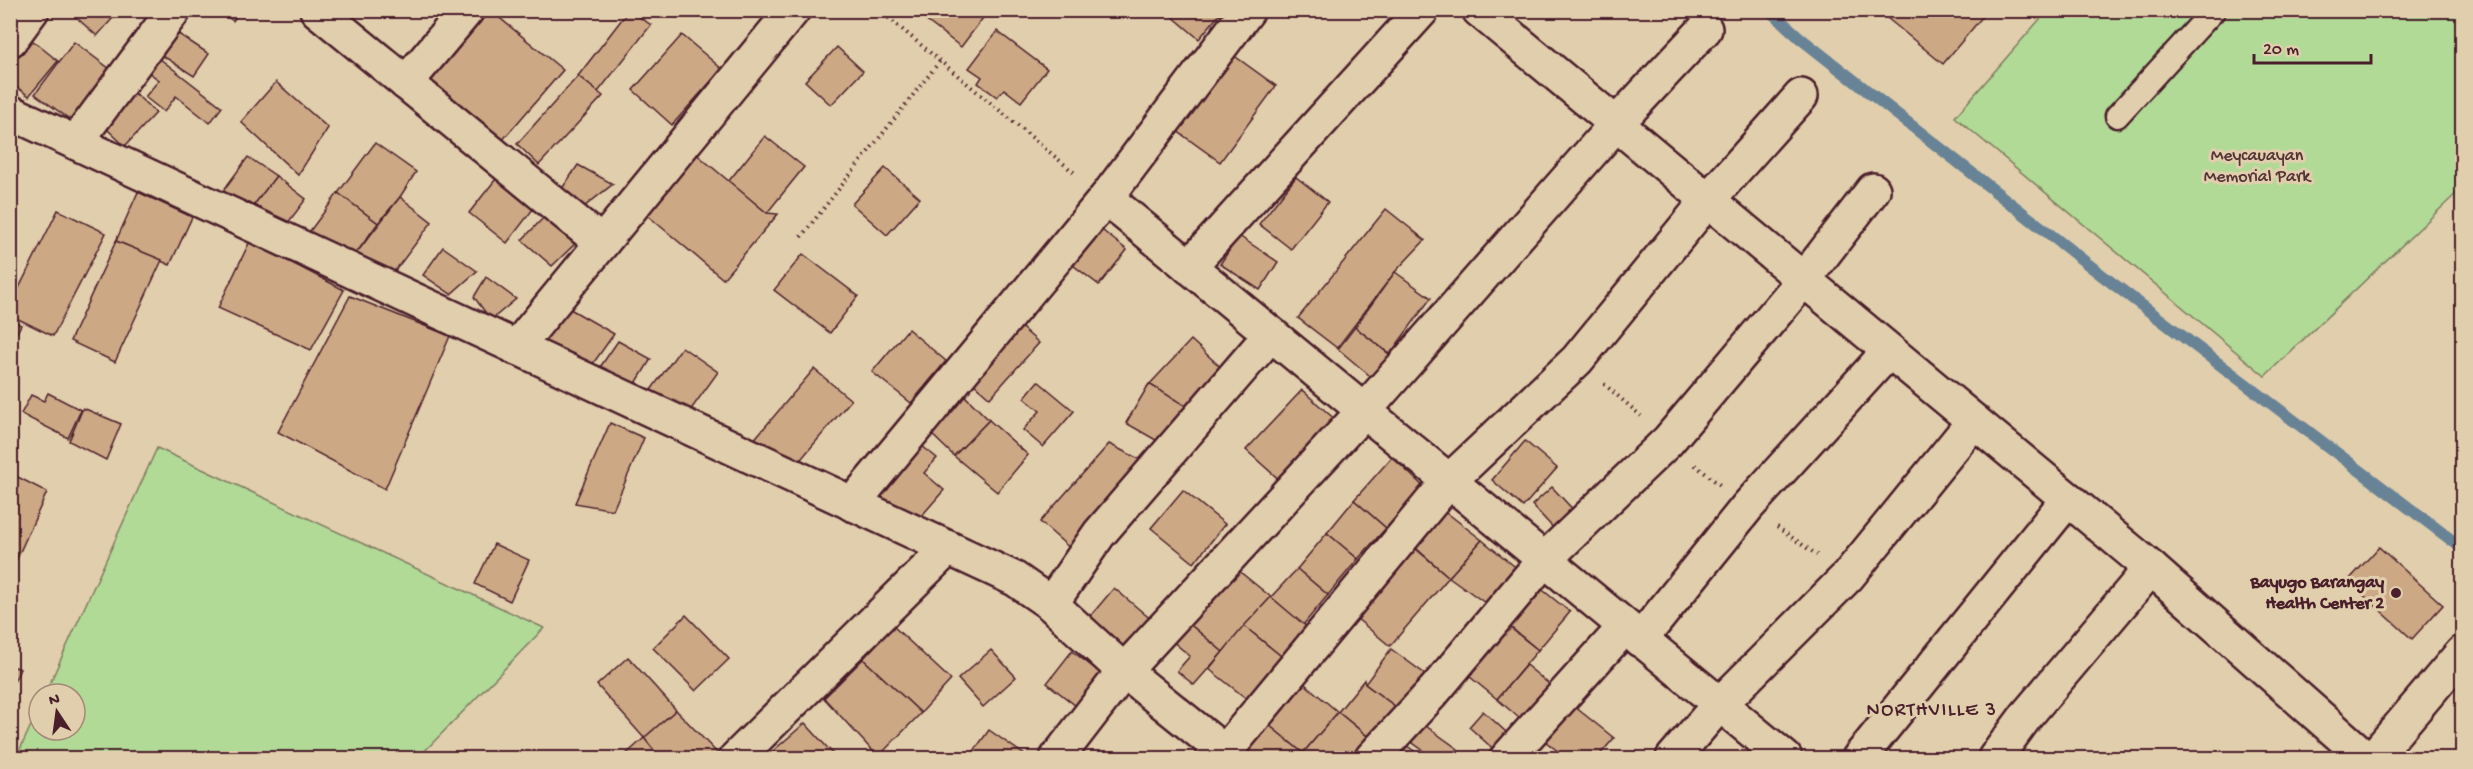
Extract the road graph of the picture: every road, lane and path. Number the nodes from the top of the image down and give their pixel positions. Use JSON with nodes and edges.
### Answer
{"nodes":[{"id":1,"x":32,"y":10,"type":"edge"},
{"id":2,"x":174,"y":10,"type":"edge"},
{"id":3,"x":466,"y":10,"type":"edge"},
{"id":4,"x":793,"y":10,"type":"edge"},
{"id":5,"x":879,"y":10,"type":"edge"},
{"id":6,"x":1248,"y":10,"type":"edge"},
{"id":7,"x":1422,"y":10,"type":"edge"},
{"id":8,"x":1479,"y":10,"type":"edge"},
{"id":9,"x":2214,"y":10,"type":"edge"},
{"id":10,"x":318,"y":11,"type":"edge"},
{"id":11,"x":1705,"y":28,"type":"dead end"},
{"id":12,"x":10,"y":40,"type":"edge"},
{"id":13,"x":940,"y":61,"type":"junction"},
{"id":14,"x":406,"y":83,"type":"junction"},
{"id":15,"x":1801,"y":96,"type":"dead end"},
{"id":16,"x":10,"y":112,"type":"edge"},
{"id":17,"x":2117,"y":116,"type":"dead end"},
{"id":18,"x":1616,"y":124,"type":"junction"},
{"id":19,"x":76,"y":142,"type":"junction"},
{"id":20,"x":1873,"y":190,"type":"dead end"},
{"id":21,"x":1106,"y":198,"type":"junction"},
{"id":22,"x":1707,"y":201,"type":"junction"},
{"id":23,"x":801,"y":237,"type":"dead end"},
{"id":24,"x":602,"y":243,"type":"junction"},
{"id":25,"x":1189,"y":267,"type":"junction"},
{"id":26,"x":1805,"y":278,"type":"junction"},
{"id":27,"x":1270,"y":334,"type":"junction"},
{"id":28,"x":516,"y":348,"type":"junction"},
{"id":29,"x":1888,"y":351,"type":"junction"},
{"id":30,"x":1577,"y":360,"type":"junction"},
{"id":31,"x":1363,"y":412,"type":"junction"},
{"id":32,"x":1974,"y":421,"type":"junction"},
{"id":33,"x":1668,"y":441,"type":"junction"},
{"id":34,"x":1448,"y":482,"type":"junction"},
{"id":35,"x":2068,"y":499,"type":"junction"},
{"id":36,"x":852,"y":504,"type":"junction"},
{"id":37,"x":1749,"y":506,"type":"junction"},
{"id":38,"x":948,"y":548,"type":"junction"},
{"id":39,"x":1544,"y":560,"type":"junction"},
{"id":40,"x":2151,"y":567,"type":"junction"},
{"id":41,"x":1848,"y":576,"type":"junction"},
{"id":42,"x":1051,"y":603,"type":"junction"},
{"id":43,"x":1632,"y":634,"type":"junction"},
{"id":44,"x":2463,"y":653,"type":"edge"},
{"id":45,"x":1125,"y":671,"type":"junction"},
{"id":46,"x":1718,"y":706,"type":"junction"},
{"id":47,"x":1226,"y":757,"type":"edge"},
{"id":48,"x":736,"y":759,"type":"edge"},
{"id":49,"x":1057,"y":759,"type":"edge"},
{"id":50,"x":1372,"y":759,"type":"edge"},
{"id":51,"x":1507,"y":759,"type":"edge"},
{"id":52,"x":1673,"y":759,"type":"edge"},
{"id":53,"x":1785,"y":759,"type":"edge"},
{"id":54,"x":1858,"y":759,"type":"edge"},
{"id":55,"x":1995,"y":759,"type":"edge"},
{"id":56,"x":2366,"y":759,"type":"edge"},
{"id":57,"x":2373,"y":759,"type":"edge"}],
"edges":[{"from":1,"to":12,"type":"street"},
{"from":2,"to":19,"type":"street"},
{"from":3,"to":14,"type":"street"},
{"from":4,"to":24,"type":"street"},
{"from":5,"to":13,"type":"path"},
{"from":6,"to":21,"type":"street"},
{"from":7,"to":25,"type":"street"},
{"from":8,"to":18,"type":"street"},
{"from":9,"to":17,"type":"lane"},
{"from":10,"to":14,"type":"street"},
{"from":11,"to":18,"type":"street"},
{"from":13,"to":21,"type":"path"},
{"from":13,"to":23,"type":"path"},
{"from":14,"to":24,"type":"street"},
{"from":15,"to":22,"type":"street"},
{"from":16,"to":19,"type":"street"},
{"from":18,"to":22,"type":"street"},
{"from":18,"to":31,"type":"street"},
{"from":19,"to":28,"type":"street"},
{"from":20,"to":26,"type":"street"},
{"from":21,"to":25,"type":"street"},
{"from":21,"to":36,"type":"street"},
{"from":22,"to":26,"type":"street"},
{"from":22,"to":30,"type":"street"},
{"from":24,"to":28,"type":"street"},
{"from":25,"to":27,"type":"street"},
{"from":26,"to":29,"type":"street"},
{"from":26,"to":33,"type":"street"},
{"from":27,"to":31,"type":"street"},
{"from":27,"to":42,"type":"street"},
{"from":28,"to":36,"type":"street"},
{"from":29,"to":32,"type":"street"},
{"from":29,"to":37,"type":"street"},
{"from":30,"to":33,"type":"path"},
{"from":30,"to":34,"type":"street"},
{"from":31,"to":34,"type":"street"},
{"from":31,"to":45,"type":"street"},
{"from":32,"to":35,"type":"street"},
{"from":32,"to":41,"type":"street"},
{"from":33,"to":37,"type":"path"},
{"from":33,"to":39,"type":"street"},
{"from":34,"to":39,"type":"street"},
{"from":34,"to":47,"type":"street"},
{"from":35,"to":40,"type":"street"},
{"from":35,"to":54,"type":"street"},
{"from":36,"to":38,"type":"street"},
{"from":37,"to":41,"type":"path"},
{"from":37,"to":43,"type":"street"},
{"from":38,"to":42,"type":"street"},
{"from":38,"to":48,"type":"street"},
{"from":39,"to":43,"type":"street"},
{"from":39,"to":50,"type":"street"},
{"from":40,"to":55,"type":"street"},
{"from":40,"to":56,"type":"street"},
{"from":41,"to":46,"type":"street"},
{"from":42,"to":45,"type":"street"},
{"from":43,"to":46,"type":"street"},
{"from":43,"to":51,"type":"street"},
{"from":44,"to":57,"type":"street"},
{"from":45,"to":47,"type":"street"},
{"from":45,"to":49,"type":"street"},
{"from":46,"to":52,"type":"street"},
{"from":46,"to":53,"type":"street"}]}
